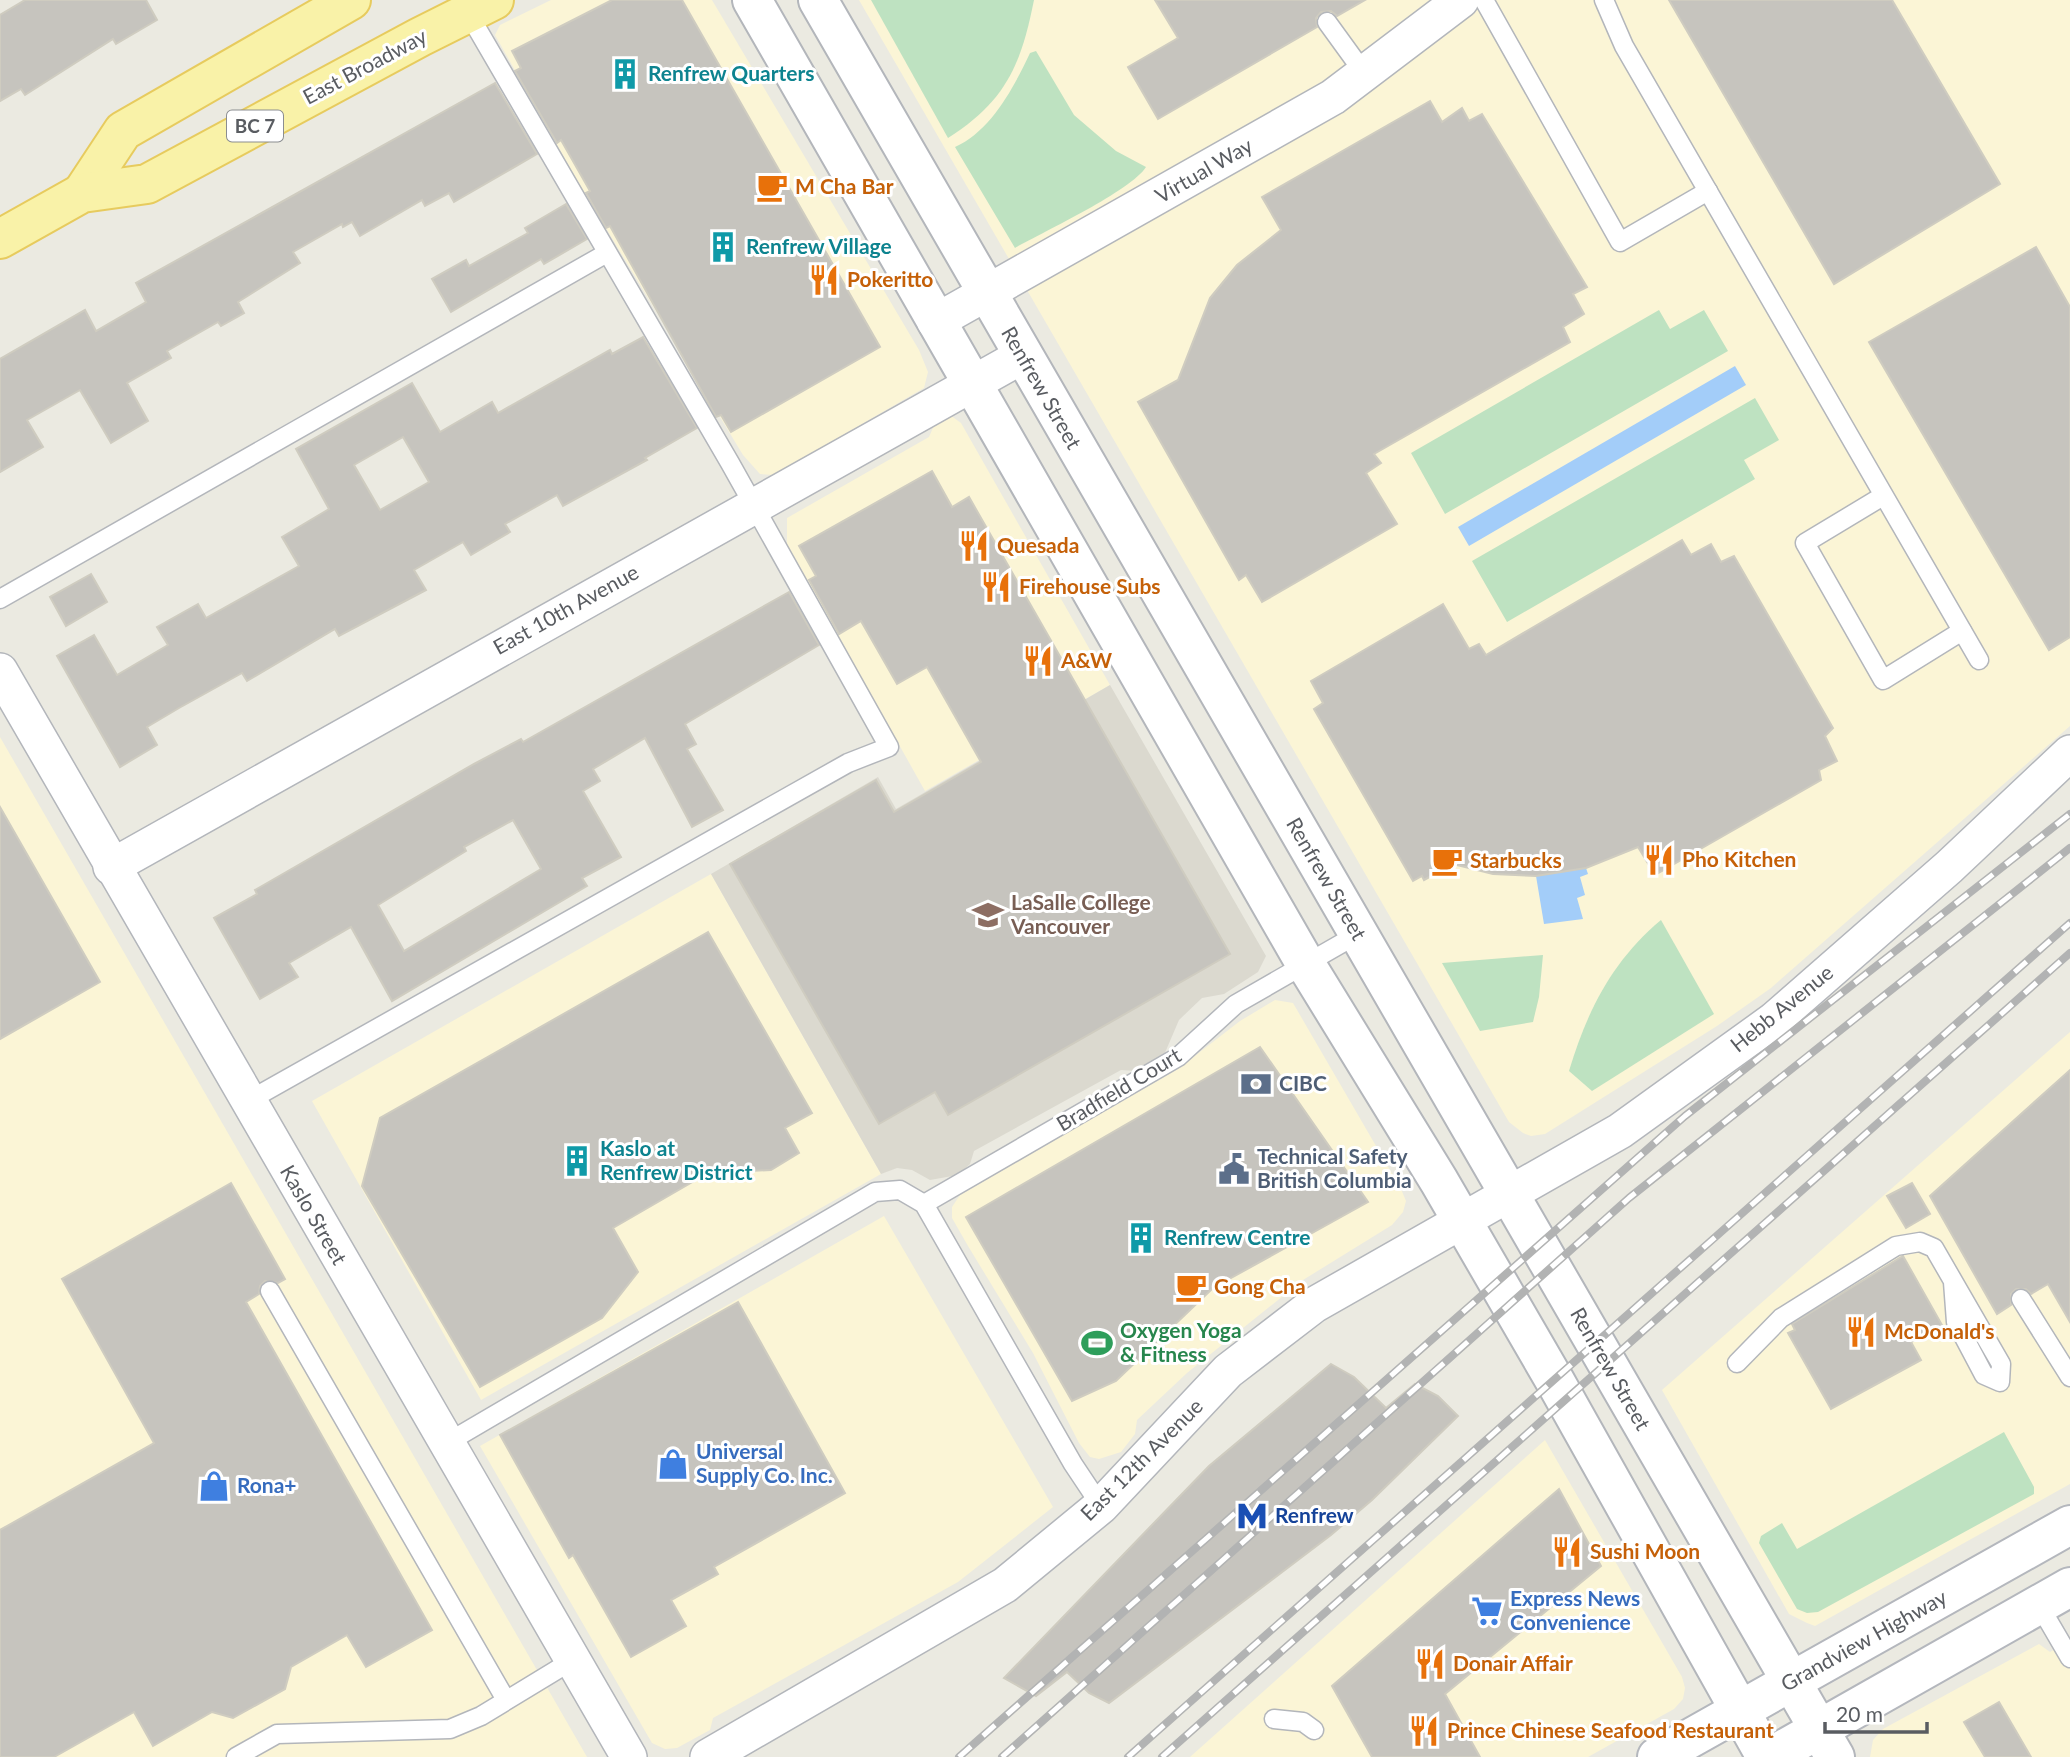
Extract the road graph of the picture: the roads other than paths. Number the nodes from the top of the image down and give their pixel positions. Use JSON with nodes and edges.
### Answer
{"nodes":[{"id":1,"x":351,"y":0,"type":"edge"},
{"id":2,"x":752,"y":0,"type":"edge"},
{"id":3,"x":818,"y":0,"type":"edge"},
{"id":4,"x":1461,"y":0,"type":"edge"},
{"id":5,"x":1484,"y":0,"type":"edge"},
{"id":6,"x":1604,"y":0,"type":"edge"},
{"id":7,"x":481,"y":6,"type":"edge"},
{"id":8,"x":1327,"y":22,"type":"dead end"},
{"id":9,"x":1364,"y":73,"type":"junction"},
{"id":10,"x":1708,"y":191,"type":"junction"},
{"id":11,"x":82,"y":193,"type":"junction"},
{"id":12,"x":0,"y":239,"type":"edge"},
{"id":13,"x":607,"y":253,"type":"junction"},
{"id":14,"x":987,"y":294,"type":"junction"},
{"id":15,"x":935,"y":322,"type":"junction"},
{"id":16,"x":1023,"y":356,"type":"junction"},
{"id":17,"x":971,"y":384,"type":"junction"},
{"id":18,"x":1883,"y":496,"type":"junction"},
{"id":19,"x":752,"y":505,"type":"junction"},
{"id":20,"x":0,"y":598,"type":"edge"},
{"id":21,"x":1962,"y":631,"type":"junction"},
{"id":22,"x":1979,"y":660,"type":"dead end"},
{"id":23,"x":0,"y":671,"type":"edge"},
{"id":24,"x":2070,"y":753,"type":"edge"},
{"id":25,"x":111,"y":867,"type":"junction"},
{"id":26,"x":1358,"y":934,"type":"junction"},
{"id":27,"x":1305,"y":963,"type":"junction"},
{"id":28,"x":248,"y":1101,"type":"junction"},
{"id":29,"x":1509,"y":1195,"type":"junction"},
{"id":30,"x":924,"y":1204,"type":"junction"},
{"id":31,"x":1462,"y":1222,"type":"junction"},
{"id":32,"x":270,"y":1291,"type":"dead end"},
{"id":33,"x":2021,"y":1299,"type":"dead end"},
{"id":34,"x":1737,"y":1363,"type":"dead end"},
{"id":35,"x":2070,"y":1377,"type":"edge"},
{"id":36,"x":2000,"y":1382,"type":"dead end"},
{"id":37,"x":445,"y":1444,"type":"junction"},
{"id":38,"x":1101,"y":1506,"type":"junction"},
{"id":39,"x":2070,"y":1525,"type":"edge"},
{"id":40,"x":2054,"y":1596,"type":"edge"},
{"id":41,"x":2070,"y":1658,"type":"edge"},
{"id":42,"x":573,"y":1660,"type":"junction"},
{"id":43,"x":1792,"y":1681,"type":"junction"},
{"id":44,"x":506,"y":1700,"type":"junction"},
{"id":45,"x":1739,"y":1711,"type":"junction"},
{"id":46,"x":1274,"y":1719,"type":"dead end"},
{"id":47,"x":1314,"y":1730,"type":"dead end"},
{"id":48,"x":1827,"y":1743,"type":"edge"},
{"id":49,"x":236,"y":1757,"type":"edge"},
{"id":50,"x":629,"y":1757,"type":"edge"},
{"id":51,"x":708,"y":1757,"type":"edge"},
{"id":52,"x":1657,"y":1757,"type":"edge"},
{"id":53,"x":1768,"y":1757,"type":"edge"}],
"edges":[{"from":1,"to":11,"type":"main road","name":"East Broadway","number":"BC 7"},
{"from":2,"to":15,"type":"street"},
{"from":3,"to":14,"type":"street","name":"Renfrew Street"},
{"from":4,"to":9,"type":"street","name":"Virtual Way"},
{"from":5,"to":10,"type":"lane"},
{"from":6,"to":10,"type":"lane"},
{"from":7,"to":11,"type":"main road","name":"East Broadway","number":"BC 7"},
{"from":7,"to":13,"type":"lane"},
{"from":8,"to":9,"type":"lane"},
{"from":9,"to":14,"type":"street","name":"Virtual Way"},
{"from":10,"to":18,"type":"lane"},
{"from":11,"to":12,"type":"main road","name":"East Broadway","number":"BC 7"},
{"from":13,"to":19,"type":"lane"},
{"from":13,"to":20,"type":"lane"},
{"from":14,"to":15,"type":"street","name":"Virtual Way"},
{"from":14,"to":16,"type":"street","name":"Renfrew Street"},
{"from":15,"to":17,"type":"street"},
{"from":16,"to":17,"type":"street","name":"East 10th Avenue"},
{"from":16,"to":26,"type":"street","name":"Renfrew Street"},
{"from":17,"to":19,"type":"street","name":"East 10th Avenue"},
{"from":17,"to":27,"type":"street"},
{"from":18,"to":21,"type":"lane"},
{"from":18,"to":21,"type":"lane"},
{"from":19,"to":25,"type":"street","name":"East 10th Avenue"},
{"from":19,"to":28,"type":"lane"},
{"from":21,"to":22,"type":"lane"},
{"from":23,"to":25,"type":"street","name":"Kaslo Street"},
{"from":24,"to":29,"type":"street","name":"Hebb Avenue"},
{"from":25,"to":28,"type":"street","name":"Kaslo Street"},
{"from":26,"to":27,"type":"lane","name":"Bradfield Court"},
{"from":26,"to":29,"type":"street","name":"Renfrew Street"},
{"from":27,"to":30,"type":"lane","name":"Bradfield Court"},
{"from":27,"to":31,"type":"street"},
{"from":28,"to":37,"type":"street","name":"Kaslo Street"},
{"from":29,"to":31,"type":"street","name":"Hebb Avenue"},
{"from":29,"to":43,"type":"street","name":"Renfrew Street"},
{"from":30,"to":37,"type":"lane"},
{"from":30,"to":38,"type":"lane"},
{"from":31,"to":38,"type":"street","name":"East 12th Avenue"},
{"from":31,"to":45,"type":"street"},
{"from":32,"to":44,"type":"lane"},
{"from":33,"to":35,"type":"lane"},
{"from":34,"to":36,"type":"lane"},
{"from":37,"to":42,"type":"street","name":"Kaslo Street"},
{"from":38,"to":51,"type":"street","name":"East 12th Avenue"},
{"from":39,"to":43,"type":"street","name":"Grandview Highway"},
{"from":40,"to":41,"type":"lane"},
{"from":40,"to":48,"type":"street"},
{"from":42,"to":44,"type":"lane"},
{"from":42,"to":50,"type":"street","name":"Kaslo Street"},
{"from":43,"to":45,"type":"street","name":"Grandview Highway"},
{"from":43,"to":48,"type":"street","name":"Renfrew Street"},
{"from":44,"to":49,"type":"lane"},
{"from":45,"to":52,"type":"street","name":"Grandview Highway"},
{"from":45,"to":53,"type":"street"},
{"from":46,"to":47,"type":"lane"},
{"from":48,"to":53,"type":"street"}]}
